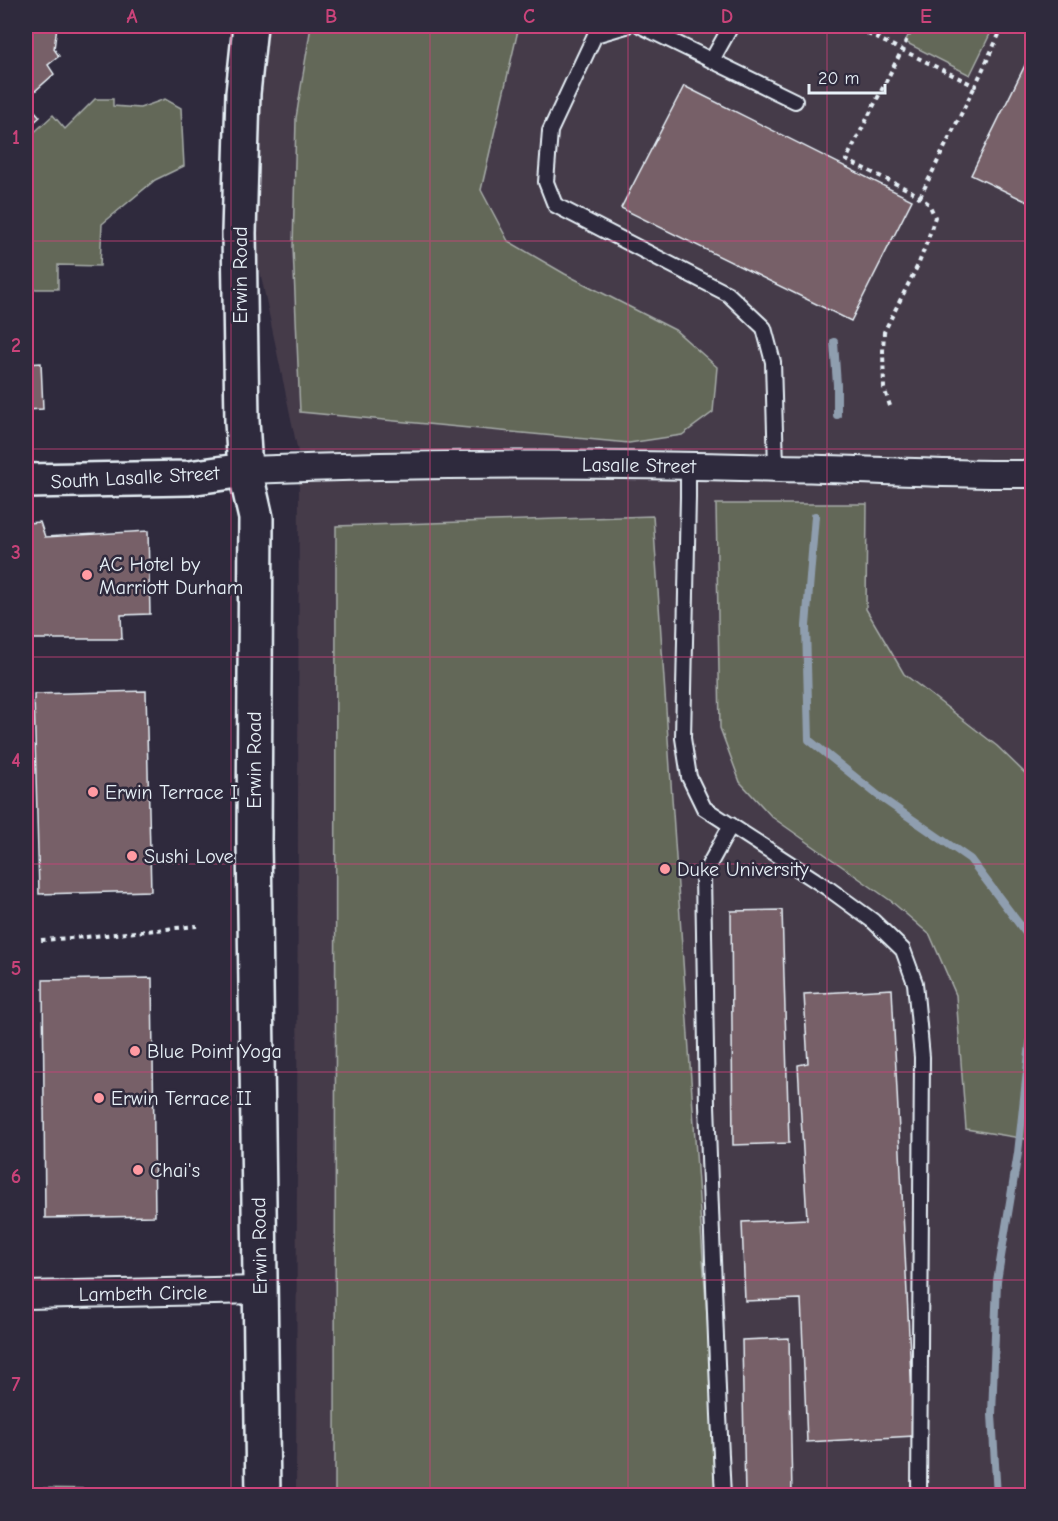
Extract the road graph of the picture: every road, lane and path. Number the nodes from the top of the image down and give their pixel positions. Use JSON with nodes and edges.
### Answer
{"nodes":[{"id":1,"x":250,"y":26,"type":"edge"},
{"id":2,"x":626,"y":26,"type":"edge"},
{"id":3,"x":642,"y":26,"type":"edge"},
{"id":4,"x":730,"y":26,"type":"edge"},
{"id":5,"x":851,"y":26,"type":"edge"},
{"id":6,"x":913,"y":26,"type":"edge"},
{"id":7,"x":1003,"y":26,"type":"edge"},
{"id":8,"x":902,"y":50,"type":"junction"},
{"id":9,"x":712,"y":60,"type":"junction"},
{"id":10,"x":975,"y":86,"type":"junction"},
{"id":11,"x":795,"y":101,"type":"dead end"},
{"id":12,"x":920,"y":196,"type":"junction"},
{"id":13,"x":890,"y":406,"type":"dead end"},
{"id":14,"x":688,"y":466,"type":"junction"},
{"id":15,"x":776,"y":467,"type":"junction"},
{"id":16,"x":244,"y":470,"type":"junction"},
{"id":17,"x":1032,"y":474,"type":"edge"},
{"id":18,"x":26,"y":481,"type":"edge"},
{"id":19,"x":731,"y":825,"type":"junction"},
{"id":20,"x":197,"y":926,"type":"dead end"},
{"id":21,"x":41,"y":940,"type":"dead end"},
{"id":22,"x":260,"y":1290,"type":"junction"},
{"id":23,"x":26,"y":1295,"type":"edge"},
{"id":24,"x":263,"y":1496,"type":"edge"},
{"id":25,"x":723,"y":1496,"type":"edge"},
{"id":26,"x":919,"y":1496,"type":"edge"}],
"edges":[{"from":1,"to":16,"type":"main road","name":"Erwin Road"},
{"from":2,"to":15,"type":"lane"},
{"from":3,"to":9,"type":"lane"},
{"from":4,"to":9,"type":"lane"},
{"from":5,"to":8,"type":"path"},
{"from":6,"to":8,"type":"path"},
{"from":7,"to":10,"type":"path"},
{"from":8,"to":10,"type":"path"},
{"from":8,"to":12,"type":"path"},
{"from":9,"to":11,"type":"lane"},
{"from":10,"to":12,"type":"path"},
{"from":12,"to":13,"type":"path"},
{"from":14,"to":15,"type":"street","name":"Lasalle Street"},
{"from":14,"to":16,"type":"street","name":"Lasalle Street"},
{"from":14,"to":19,"type":"lane"},
{"from":15,"to":17,"type":"street","name":"Lasalle Street"},
{"from":16,"to":18,"type":"main road","name":"South Lasalle Street"},
{"from":16,"to":22,"type":"main road","name":"Erwin Road"},
{"from":19,"to":25,"type":"lane"},
{"from":19,"to":26,"type":"lane"},
{"from":20,"to":21,"type":"path"},
{"from":22,"to":23,"type":"street","name":"Lambeth Circle"},
{"from":22,"to":24,"type":"main road","name":"Erwin Road"}]}
